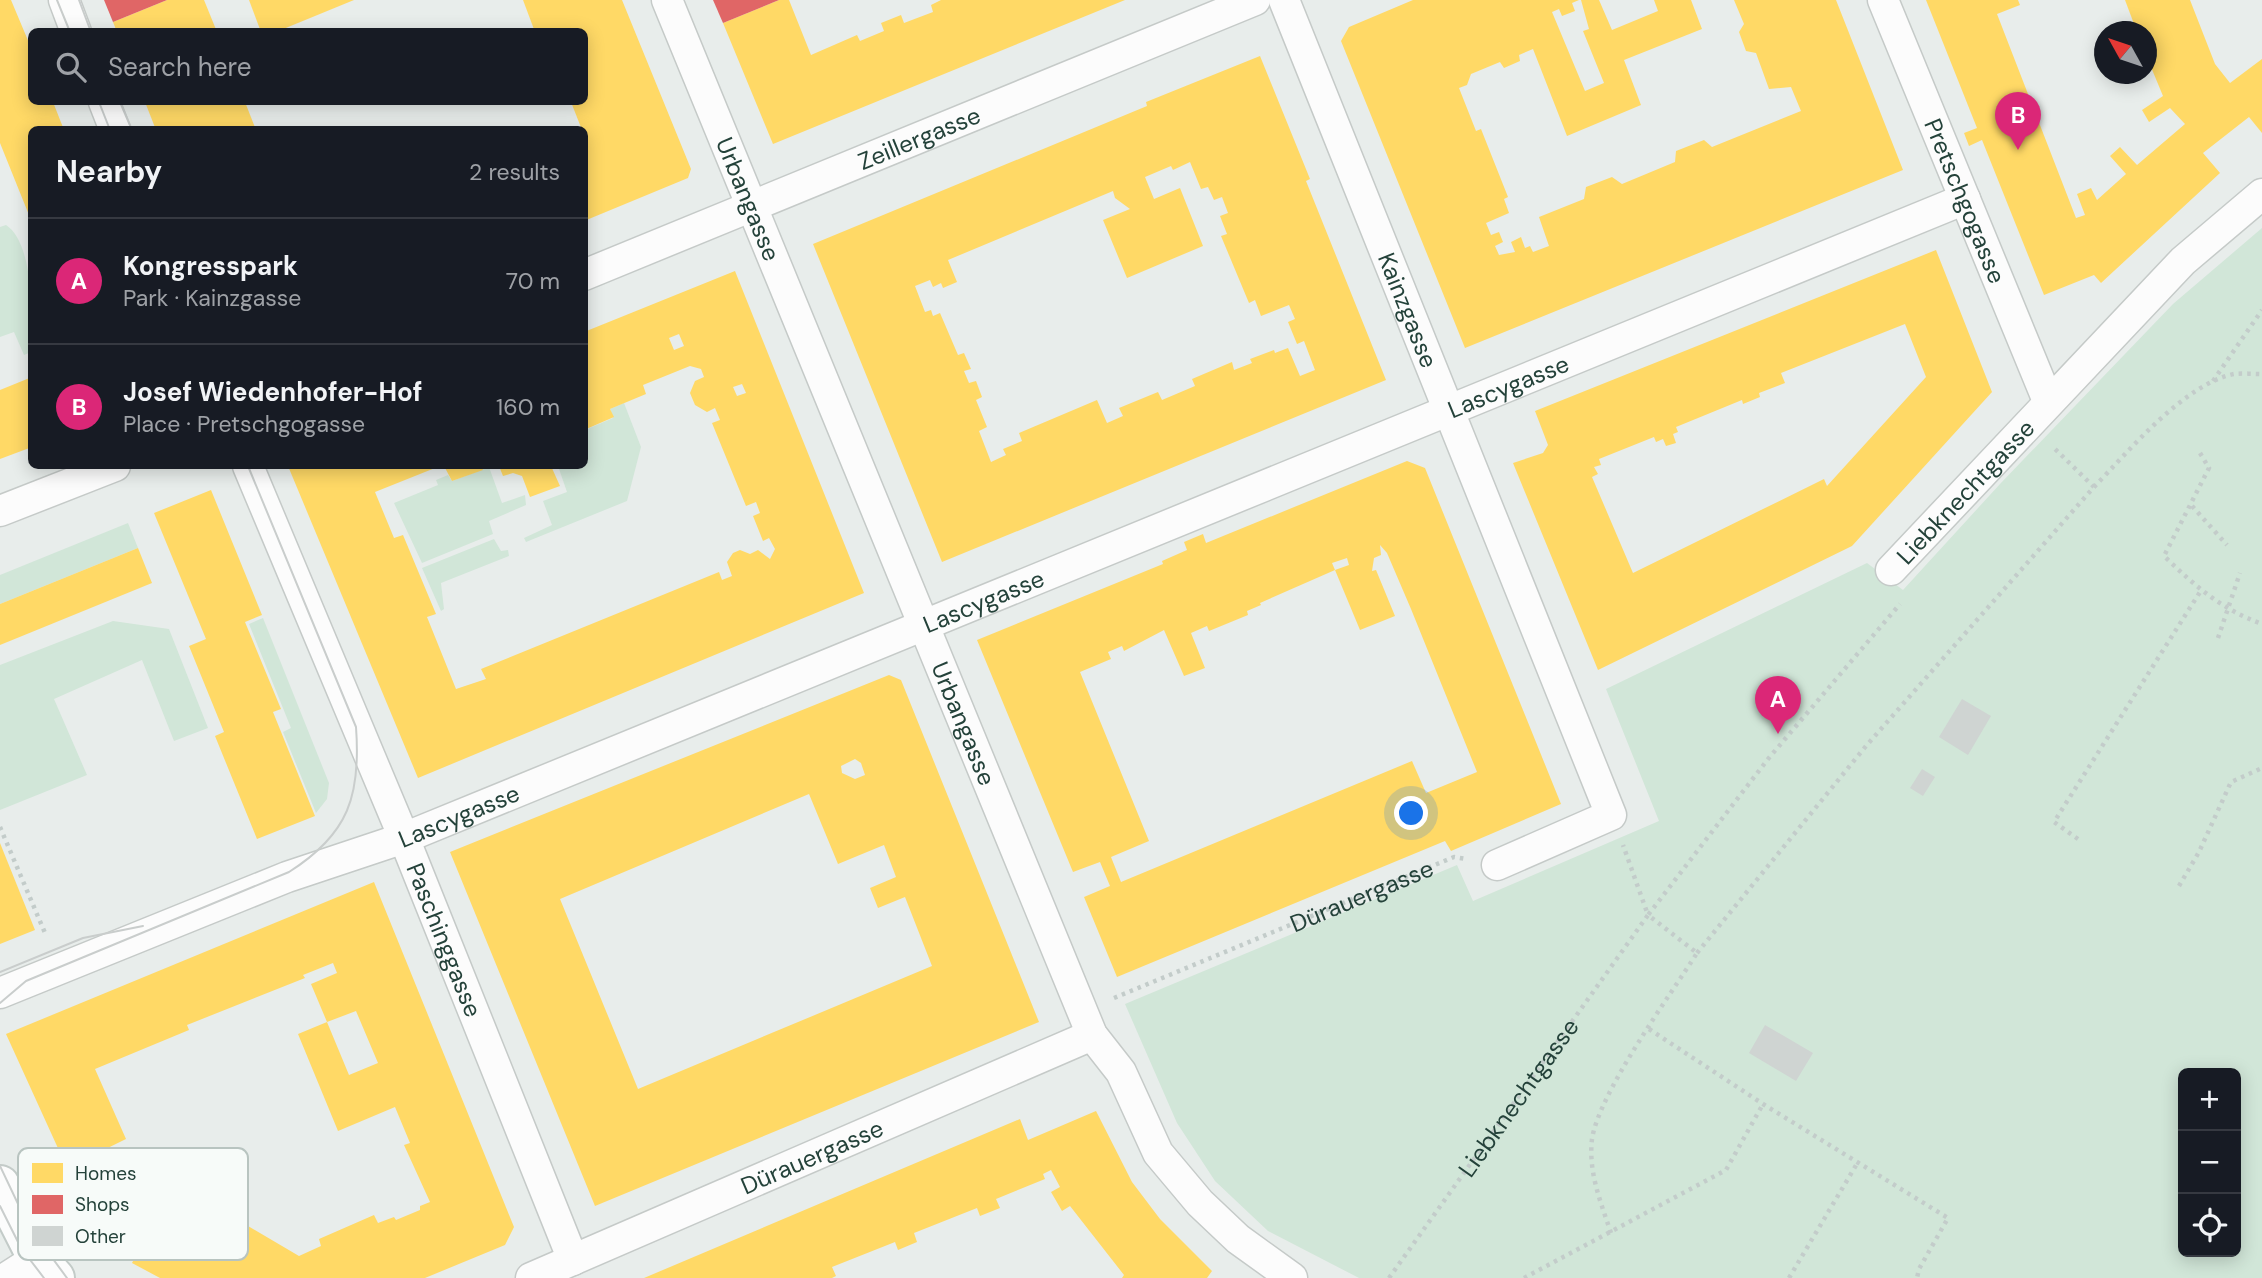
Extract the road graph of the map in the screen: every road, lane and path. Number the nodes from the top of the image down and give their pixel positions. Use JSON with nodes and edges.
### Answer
{"nodes":[{"id":1,"x":64,"y":0,"type":"edge"},
{"id":2,"x":667,"y":0,"type":"edge"},
{"id":3,"x":1255,"y":0,"type":"edge"},
{"id":4,"x":1284,"y":0,"type":"edge"},
{"id":5,"x":1883,"y":0,"type":"edge"},
{"id":6,"x":74,"y":28,"type":"edge"},
{"id":7,"x":105,"y":105,"type":"edge"},
{"id":8,"x":113,"y":126,"type":"edge"},
{"id":9,"x":2262,"y":194,"type":"edge"},
{"id":10,"x":1965,"y":199,"type":"junction"},
{"id":11,"x":750,"y":208,"type":"junction"},
{"id":12,"x":588,"y":273,"type":"edge"},
{"id":13,"x":2262,"y":310,"type":"edge"},
{"id":14,"x":2262,"y":374,"type":"edge"},
{"id":15,"x":2213,"y":382,"type":"junction"},
{"id":16,"x":2048,"y":401,"type":"junction"},
{"id":17,"x":1449,"y":410,"type":"junction"},
{"id":18,"x":2200,"y":453,"type":"dead end"},
{"id":19,"x":106,"y":469,"type":"edge"},
{"id":20,"x":249,"y":469,"type":"edge"},
{"id":21,"x":2094,"y":487,"type":"junction"},
{"id":22,"x":2192,"y":506,"type":"junction"},
{"id":23,"x":0,"y":511,"type":"edge"},
{"id":24,"x":2227,"y":545,"type":"dead end"},
{"id":25,"x":1891,"y":570,"type":"joint"},
{"id":26,"x":2240,"y":573,"type":"dead end"},
{"id":27,"x":2200,"y":592,"type":"junction"},
{"id":28,"x":2228,"y":610,"type":"junction"},
{"id":29,"x":2262,"y":624,"type":"edge"},
{"id":30,"x":924,"y":625,"type":"junction"},
{"id":31,"x":2218,"y":638,"type":"dead end"},
{"id":32,"x":2262,"y":768,"type":"edge"},
{"id":33,"x":1611,"y":815,"type":"junction"},
{"id":34,"x":0,"y":827,"type":"edge"},
{"id":35,"x":404,"y":838,"type":"junction"},
{"id":36,"x":2078,"y":839,"type":"dead end"},
{"id":37,"x":1497,"y":865,"type":"joint"},
{"id":38,"x":2179,"y":886,"type":"dead end"},
{"id":39,"x":1648,"y":915,"type":"junction"},
{"id":40,"x":45,"y":933,"type":"dead end"},
{"id":41,"x":1697,"y":953,"type":"junction"},
{"id":42,"x":0,"y":993,"type":"edge"},
{"id":43,"x":1114,"y":998,"type":"dead end"},
{"id":44,"x":1649,"y":1029,"type":"junction"},
{"id":45,"x":1092,"y":1035,"type":"junction"},
{"id":46,"x":1763,"y":1104,"type":"junction"},
{"id":47,"x":1858,"y":1162,"type":"junction"},
{"id":48,"x":0,"y":1185,"type":"edge"},
{"id":49,"x":18,"y":1232,"type":"edge"},
{"id":50,"x":1611,"y":1233,"type":"junction"},
{"id":51,"x":573,"y":1260,"type":"junction"},
{"id":52,"x":531,"y":1278,"type":"edge"},
{"id":53,"x":1293,"y":1278,"type":"edge"},
{"id":54,"x":1389,"y":1278,"type":"edge"},
{"id":55,"x":1524,"y":1278,"type":"edge"},
{"id":56,"x":1789,"y":1278,"type":"edge"},
{"id":57,"x":1917,"y":1278,"type":"edge"}],
"edges":[{"from":1,"to":6,"type":"street"},
{"from":2,"to":11,"type":"street","name":"Urbangasse"},
{"from":3,"to":11,"type":"street","name":"Zeillergasse"},
{"from":4,"to":17,"type":"street","name":"Kainzgasse"},
{"from":5,"to":10,"type":"street","name":"Pretschgogasse"},
{"from":7,"to":8,"type":"street"},
{"from":9,"to":16,"type":"street","name":"Liebknechtgasse"},
{"from":10,"to":16,"type":"street","name":"Pretschgogasse"},
{"from":10,"to":17,"type":"street","name":"Lascygasse"},
{"from":11,"to":12,"type":"street","name":"Zeillergasse"},
{"from":11,"to":30,"type":"street","name":"Urbangasse"},
{"from":13,"to":15,"type":"path"},
{"from":14,"to":15,"type":"path"},
{"from":15,"to":21,"type":"path"},
{"from":16,"to":21,"type":"path"},
{"from":16,"to":25,"type":"street","name":"Liebknechtgasse"},
{"from":17,"to":30,"type":"street","name":"Lascygasse"},
{"from":17,"to":33,"type":"street","name":"Kainzgasse"},
{"from":18,"to":22,"type":"path"},
{"from":19,"to":23,"type":"street"},
{"from":20,"to":35,"type":"street","name":"Paschinggasse"},
{"from":21,"to":41,"type":"path"},
{"from":22,"to":24,"type":"path"},
{"from":22,"to":27,"type":"path"},
{"from":25,"to":39,"type":"path","name":"Liebknechtgasse"},
{"from":26,"to":28,"type":"path"},
{"from":27,"to":28,"type":"path"},
{"from":27,"to":36,"type":"path"},
{"from":28,"to":29,"type":"path"},
{"from":28,"to":31,"type":"path"},
{"from":30,"to":35,"type":"street","name":"Lascygasse"},
{"from":30,"to":45,"type":"street","name":"Urbangasse"},
{"from":32,"to":38,"type":"path"},
{"from":33,"to":37,"type":"street"},
{"from":33,"to":39,"type":"path"},
{"from":34,"to":40,"type":"path"},
{"from":35,"to":42,"type":"street","name":"Lascygasse"},
{"from":35,"to":51,"type":"street","name":"Paschinggasse"},
{"from":37,"to":43,"type":"path","name":"Dürauergasse"},
{"from":39,"to":41,"type":"path"},
{"from":39,"to":54,"type":"path","name":"Liebknechtgasse"},
{"from":41,"to":44,"type":"path"},
{"from":44,"to":46,"type":"path"},
{"from":44,"to":50,"type":"path"},
{"from":45,"to":51,"type":"street","name":"Dürauergasse"},
{"from":45,"to":53,"type":"street","name":"Urbangasse"},
{"from":46,"to":47,"type":"path"},
{"from":46,"to":50,"type":"path"},
{"from":47,"to":56,"type":"path"},
{"from":47,"to":57,"type":"path"},
{"from":48,"to":49,"type":"main road"},
{"from":50,"to":55,"type":"path"},
{"from":51,"to":52,"type":"street","name":"Dürauergasse"}]}
